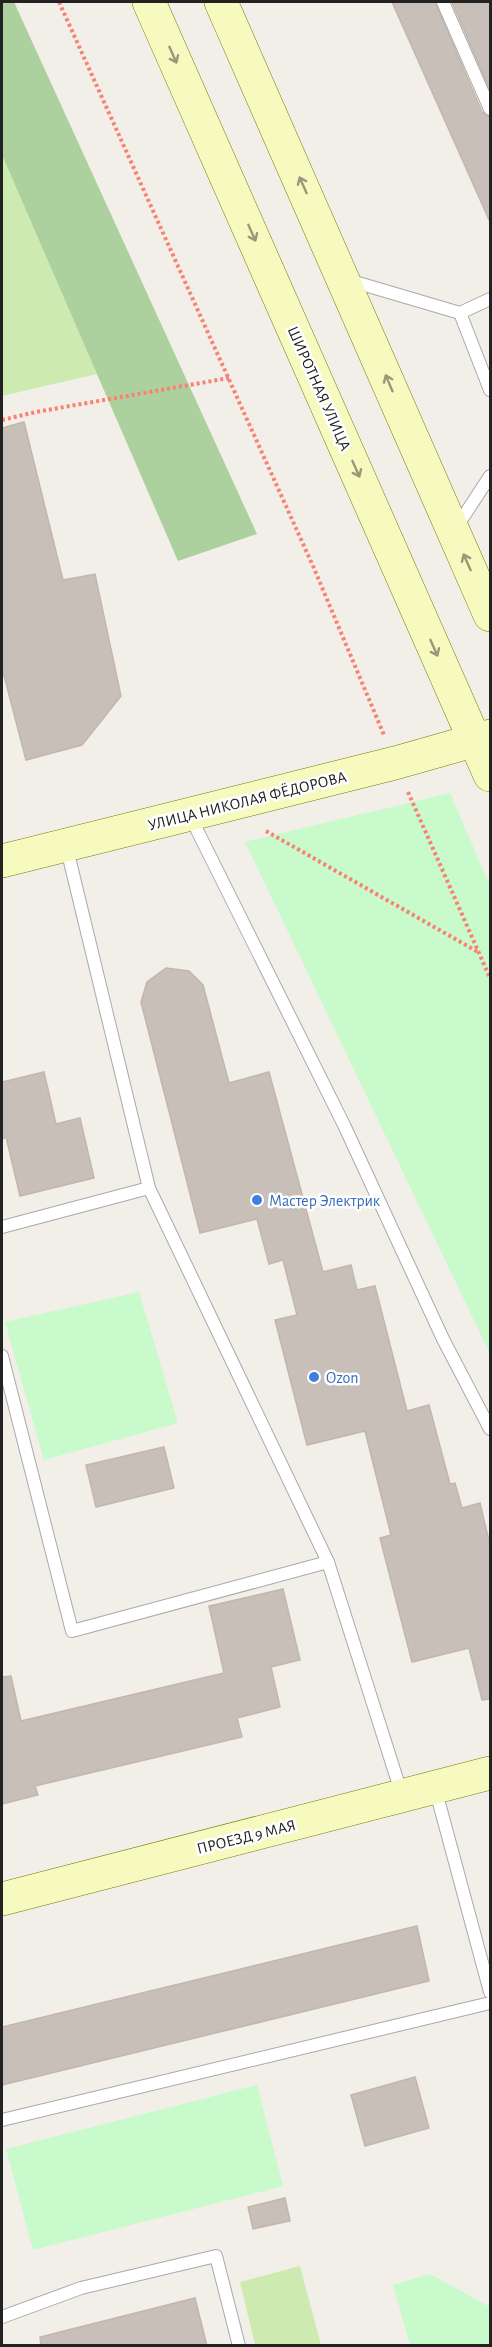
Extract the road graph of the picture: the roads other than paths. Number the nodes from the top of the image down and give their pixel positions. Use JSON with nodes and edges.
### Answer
{"nodes":[{"id":1,"x":149,"y":2,"type":"edge"},
{"id":2,"x":221,"y":2,"type":"edge"},
{"id":3,"x":443,"y":2,"type":"edge"},
{"id":4,"x":490,"y":109,"type":"edge"},
{"id":5,"x":344,"y":279,"type":"junction"},
{"id":6,"x":490,"y":299,"type":"edge"},
{"id":7,"x":460,"y":313,"type":"junction"},
{"id":8,"x":490,"y":390,"type":"edge"},
{"id":9,"x":490,"y":476,"type":"edge"},
{"id":10,"x":454,"y":532,"type":"junction"},
{"id":11,"x":490,"y":615,"type":"edge"},
{"id":12,"x":483,"y":738,"type":"edge"},
{"id":13,"x":490,"y":775,"type":"edge"},
{"id":14,"x":190,"y":815,"type":"junction"},
{"id":15,"x":66,"y":844,"type":"junction"},
{"id":16,"x":2,"y":861,"type":"edge"},
{"id":17,"x":148,"y":1188,"type":"junction"},
{"id":18,"x":2,"y":1227,"type":"edge"},
{"id":19,"x":2,"y":1356,"type":"edge"},
{"id":20,"x":7,"y":1401,"type":"edge"},
{"id":21,"x":490,"y":1429,"type":"edge"},
{"id":22,"x":328,"y":1562,"type":"junction"},
{"id":23,"x":490,"y":1773,"type":"edge"},
{"id":24,"x":435,"y":1788,"type":"junction"},
{"id":25,"x":402,"y":1796,"type":"junction"},
{"id":26,"x":2,"y":1899,"type":"edge"},
{"id":27,"x":490,"y":1992,"type":"edge"},
{"id":28,"x":490,"y":2003,"type":"edge"},
{"id":29,"x":2,"y":2120,"type":"edge"},
{"id":30,"x":2,"y":2317,"type":"edge"},
{"id":31,"x":239,"y":2346,"type":"edge"}],
"edges":[{"from":1,"to":12,"type":"main road","name":"ШИРОТНАЯ УЛИЦА","one_way":true},
{"from":5,"to":2,"type":"main road","one_way":true},
{"from":3,"to":4,"type":"lane"},
{"from":5,"to":7,"type":"lane"},
{"from":10,"to":5,"type":"main road","one_way":true},
{"from":6,"to":7,"type":"lane"},
{"from":7,"to":8,"type":"lane"},
{"from":9,"to":10,"type":"lane"},
{"from":11,"to":10,"type":"main road","one_way":true},
{"from":12,"to":13,"type":"main road","name":"ШИРОТНАЯ УЛИЦА"},
{"from":12,"to":14,"type":"main road","name":"УЛИЦА НИКОЛАЯ ФЁДОРОВА"},
{"from":14,"to":15,"type":"main road","name":"УЛИЦА НИКОЛАЯ ФЁДОРОВА"},
{"from":14,"to":21,"type":"lane"},
{"from":15,"to":16,"type":"main road","name":"УЛИЦА НИКОЛАЯ ФЁДОРОВА"},
{"from":15,"to":17,"type":"lane"},
{"from":17,"to":18,"type":"lane"},
{"from":17,"to":22,"type":"lane"},
{"from":19,"to":20,"type":"lane"},
{"from":20,"to":22,"type":"lane"},
{"from":22,"to":25,"type":"lane"},
{"from":23,"to":24,"type":"main road","name":"ПРОЕЗД 9 МАЯ"},
{"from":24,"to":25,"type":"main road","name":"ПРОЕЗД 9 МАЯ"},
{"from":24,"to":27,"type":"lane"},
{"from":25,"to":26,"type":"main road","name":"ПРОЕЗД 9 МАЯ"},
{"from":28,"to":29,"type":"lane"},
{"from":30,"to":31,"type":"lane"}]}
